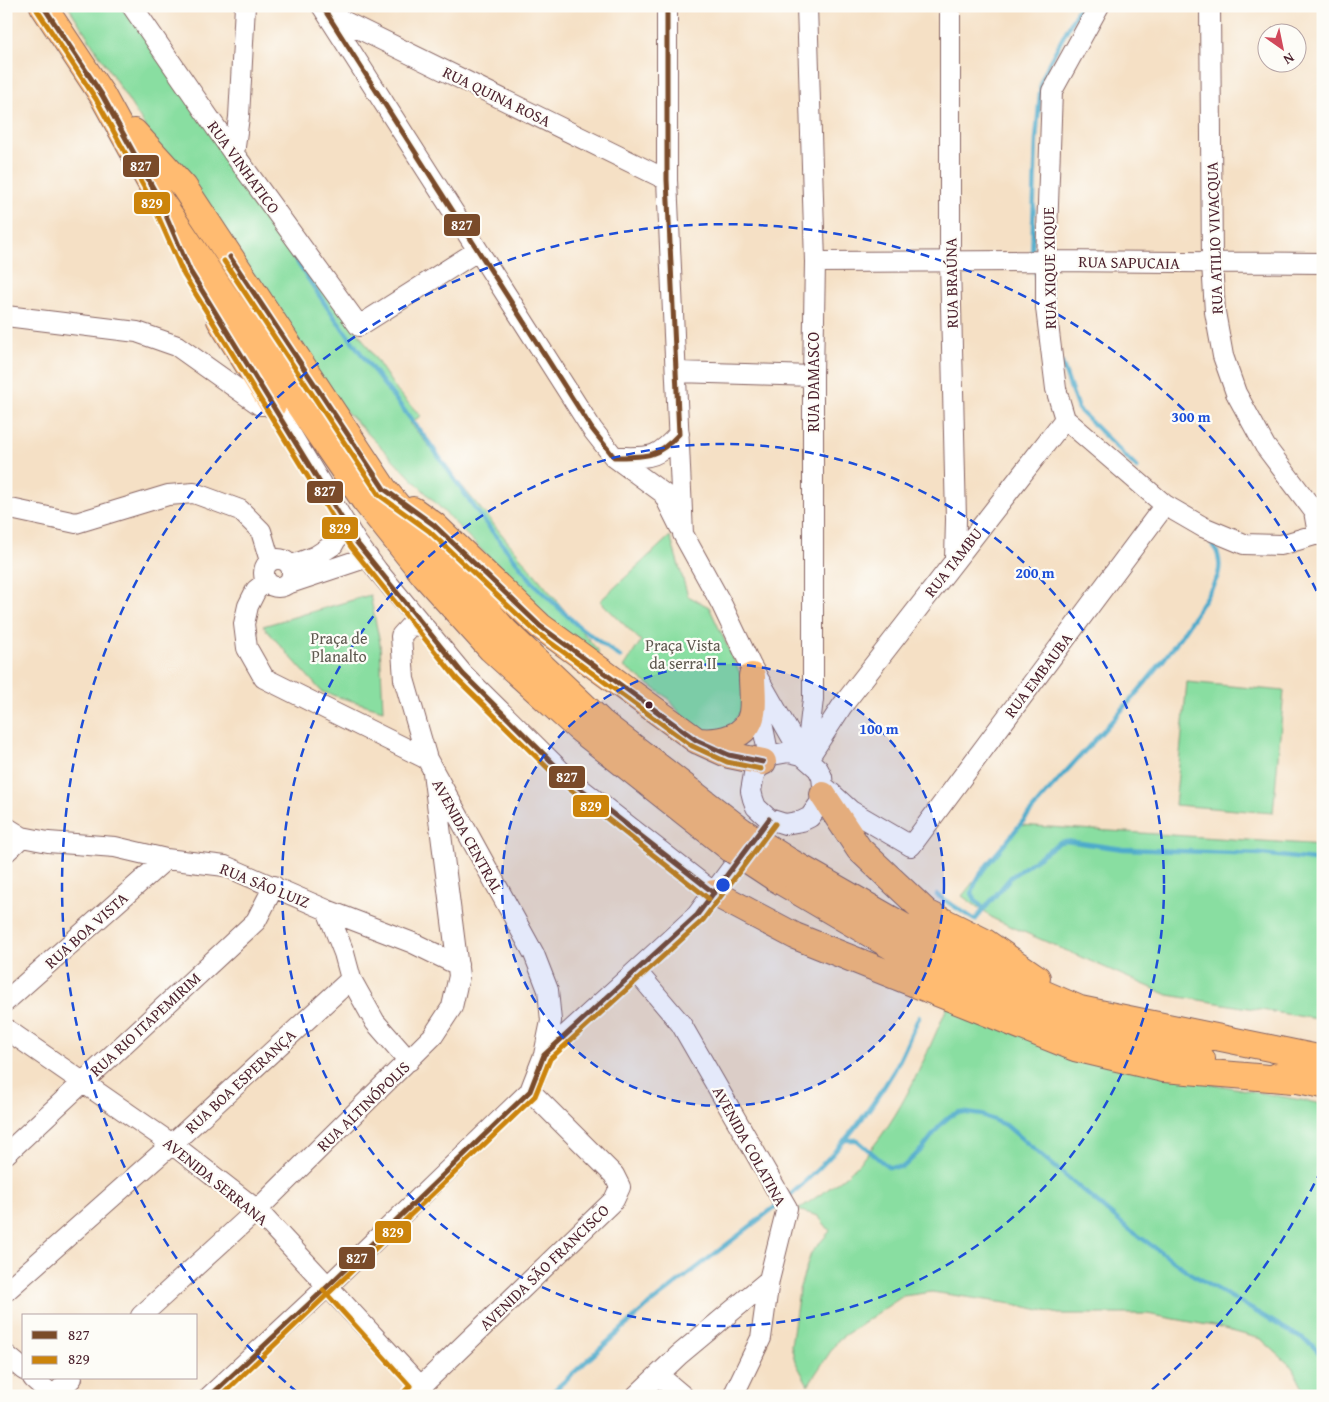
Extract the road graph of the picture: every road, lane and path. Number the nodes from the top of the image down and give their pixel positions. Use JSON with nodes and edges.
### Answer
{"nodes":[{"id":1,"x":43,"y":6,"type":"edge"},
{"id":2,"x":132,"y":6,"type":"edge"},
{"id":3,"x":245,"y":6,"type":"edge"},
{"id":4,"x":667,"y":6,"type":"edge"},
{"id":5,"x":808,"y":6,"type":"edge"},
{"id":6,"x":950,"y":6,"type":"edge"},
{"id":7,"x":1100,"y":6,"type":"edge"},
{"id":8,"x":1210,"y":6,"type":"edge"},
{"id":9,"x":324,"y":10,"type":"edge"},
{"id":10,"x":102,"y":95,"type":"junction"},
{"id":11,"x":234,"y":154,"type":"junction"},
{"id":12,"x":667,"y":180,"type":"junction"},
{"id":13,"x":158,"y":196,"type":"junction"},
{"id":14,"x":477,"y":251,"type":"junction"},
{"id":15,"x":1046,"y":261,"type":"junction"},
{"id":16,"x":815,"y":262,"type":"junction"},
{"id":17,"x":950,"y":262,"type":"junction"},
{"id":18,"x":1212,"y":263,"type":"junction"},
{"id":19,"x":1323,"y":263,"type":"edge"},
{"id":20,"x":6,"y":316,"type":"edge"},
{"id":21,"x":677,"y":372,"type":"junction"},
{"id":22,"x":813,"y":376,"type":"junction"},
{"id":23,"x":273,"y":405,"type":"junction"},
{"id":24,"x":1065,"y":419,"type":"junction"},
{"id":25,"x":679,"y":434,"type":"junction"},
{"id":26,"x":614,"y":457,"type":"junction"},
{"id":27,"x":384,"y":489,"type":"junction"},
{"id":28,"x":1166,"y":505,"type":"junction"},
{"id":29,"x":6,"y":508,"type":"edge"},
{"id":30,"x":956,"y":519,"type":"junction"},
{"id":31,"x":345,"y":523,"type":"junction"},
{"id":32,"x":980,"y":527,"type":"junction"},
{"id":33,"x":683,"y":534,"type":"junction"},
{"id":34,"x":1321,"y":535,"type":"edge"},
{"id":35,"x":368,"y":557,"type":"junction"},
{"id":36,"x":955,"y":559,"type":"junction"},
{"id":37,"x":270,"y":561,"type":"junction"},
{"id":38,"x":289,"y":575,"type":"junction"},
{"id":39,"x":266,"y":582,"type":"junction"},
{"id":40,"x":423,"y":625,"type":"junction"},
{"id":41,"x":752,"y":672,"type":"junction"},
{"id":42,"x":813,"y":699,"type":"junction"},
{"id":43,"x":842,"y":706,"type":"junction"},
{"id":44,"x":779,"y":715,"type":"junction"},
{"id":45,"x":696,"y":740,"type":"junction"},
{"id":46,"x":805,"y":757,"type":"junction"},
{"id":47,"x":766,"y":760,"type":"junction"},
{"id":48,"x":430,"y":765,"type":"junction"},
{"id":49,"x":823,"y":790,"type":"junction"},
{"id":50,"x":768,"y":819,"type":"junction"},
{"id":51,"x":14,"y":832,"type":"edge"},
{"id":52,"x":467,"y":833,"type":"junction"},
{"id":53,"x":441,"y":838,"type":"junction"},
{"id":54,"x":737,"y":840,"type":"junction"},
{"id":55,"x":6,"y":852,"type":"edge"},
{"id":56,"x":166,"y":859,"type":"junction"},
{"id":57,"x":274,"y":886,"type":"junction"},
{"id":58,"x":714,"y":893,"type":"junction"},
{"id":59,"x":327,"y":910,"type":"junction"},
{"id":60,"x":908,"y":943,"type":"junction"},
{"id":61,"x":458,"y":965,"type":"junction"},
{"id":62,"x":967,"y":971,"type":"junction"},
{"id":63,"x":637,"y":972,"type":"junction"},
{"id":64,"x":350,"y":979,"type":"junction"},
{"id":65,"x":548,"y":990,"type":"junction"},
{"id":66,"x":6,"y":1001,"type":"edge"},
{"id":67,"x":576,"y":1024,"type":"junction"},
{"id":68,"x":6,"y":1029,"type":"edge"},
{"id":69,"x":544,"y":1055,"type":"junction"},
{"id":70,"x":1323,"y":1059,"type":"edge"},
{"id":71,"x":409,"y":1061,"type":"junction"},
{"id":72,"x":83,"y":1082,"type":"junction"},
{"id":73,"x":1323,"y":1085,"type":"edge"},
{"id":74,"x":530,"y":1091,"type":"junction"},
{"id":75,"x":172,"y":1144,"type":"junction"},
{"id":76,"x":6,"y":1154,"type":"edge"},
{"id":77,"x":257,"y":1210,"type":"junction"},
{"id":78,"x":769,"y":1280,"type":"junction"},
{"id":79,"x":329,"y":1286,"type":"junction"},
{"id":80,"x":6,"y":1291,"type":"edge"},
{"id":81,"x":143,"y":1314,"type":"edge"},
{"id":82,"x":6,"y":1355,"type":"edge"},
{"id":83,"x":22,"y":1368,"type":"edge"},
{"id":84,"x":658,"y":1375,"type":"junction"},
{"id":85,"x":35,"y":1380,"type":"edge"},
{"id":86,"x":70,"y":1380,"type":"edge"},
{"id":87,"x":416,"y":1391,"type":"edge"},
{"id":88,"x":53,"y":1396,"type":"edge"},
{"id":89,"x":210,"y":1396,"type":"edge"},
{"id":90,"x":636,"y":1396,"type":"edge"},
{"id":91,"x":683,"y":1396,"type":"edge"},
{"id":92,"x":733,"y":1396,"type":"edge"}],
"edges":[{"from":1,"to":10,"type":"main road"},
{"from":2,"to":11,"type":"street","name":"RUA VINHATICO"},
{"from":3,"to":11,"type":"street"},
{"from":4,"to":12,"type":"street"},
{"from":5,"to":16,"type":"street","name":"RUA DAMASCO"},
{"from":6,"to":17,"type":"street","name":"RUA BRAÚNA"},
{"from":7,"to":15,"type":"street","name":"RUA XIQUE XIQUE"},
{"from":8,"to":18,"type":"street","name":"RUA ATILIO VIVACQUA"},
{"from":9,"to":12,"type":"street","name":"RUA QUINA ROSA"},
{"from":9,"to":14,"type":"street"},
{"from":10,"to":13,"type":"main road"},
{"from":10,"to":27,"type":"main road"},
{"from":11,"to":14,"type":"street","name":"RUA VINHATICO"},
{"from":12,"to":21,"type":"street"},
{"from":13,"to":23,"type":"main road"},
{"from":13,"to":54,"type":"main road"},
{"from":14,"to":26,"type":"street"},
{"from":15,"to":17,"type":"street","name":"RUA SAPUCAIA"},
{"from":15,"to":18,"type":"street","name":"RUA SAPUCAIA"},
{"from":15,"to":24,"type":"street","name":"RUA XIQUE XIQUE"},
{"from":16,"to":17,"type":"street","name":"RUA SAPUCAIA"},
{"from":16,"to":22,"type":"street","name":"RUA DAMASCO"},
{"from":17,"to":30,"type":"street","name":"RUA BRAÚNA"},
{"from":18,"to":19,"type":"street","name":"RUA SAPUCAIA"},
{"from":18,"to":34,"type":"street","name":"RUA ATILIO VIVACQUA"},
{"from":20,"to":23,"type":"street"},
{"from":21,"to":22,"type":"street"},
{"from":21,"to":25,"type":"street"},
{"from":22,"to":42,"type":"street","name":"RUA DAMASCO"},
{"from":23,"to":31,"type":"street"},
{"from":24,"to":28,"type":"street"},
{"from":24,"to":32,"type":"street","name":"RUA TAMBU"},
{"from":25,"to":26,"type":"street"},
{"from":25,"to":33,"type":"street"},
{"from":26,"to":33,"type":"street"},
{"from":27,"to":45,"type":"main road"},
{"from":27,"to":54,"type":"main road"},
{"from":28,"to":34,"type":"street"},
{"from":28,"to":49,"type":"street","name":"RUA EMBAUBA"},
{"from":29,"to":37,"type":"street"},
{"from":30,"to":32,"type":"street"},
{"from":30,"to":36,"type":"street","name":"RUA BRAÚNA"},
{"from":31,"to":35,"type":"street"},
{"from":31,"to":38,"type":"street"},
{"from":32,"to":36,"type":"street","name":"RUA TAMBU"},
{"from":33,"to":41,"type":"street"},
{"from":35,"to":38,"type":"street"},
{"from":35,"to":40,"type":"street"},
{"from":36,"to":43,"type":"street","name":"RUA TAMBU"},
{"from":37,"to":38,"type":"street"},
{"from":37,"to":39,"type":"street"},
{"from":38,"to":39,"type":"street"},
{"from":39,"to":48,"type":"street"},
{"from":40,"to":48,"type":"street","name":"AVENIDA CENTRAL"},
{"from":40,"to":58,"type":"street"},
{"from":41,"to":44,"type":"street"},
{"from":41,"to":45,"type":"main road"},
{"from":41,"to":47,"type":"street"},
{"from":42,"to":43,"type":"street"},
{"from":42,"to":44,"type":"street"},
{"from":42,"to":46,"type":"street","name":"RUA DAMASCO"},
{"from":43,"to":46,"type":"street","name":"RUA TAMBU"},
{"from":44,"to":46,"type":"street"},
{"from":45,"to":47,"type":"main road"},
{"from":46,"to":47,"type":"street"},
{"from":46,"to":49,"type":"street"},
{"from":47,"to":50,"type":"street"},
{"from":48,"to":52,"type":"street","name":"AVENIDA CENTRAL"},
{"from":48,"to":53,"type":"street","name":"RUA ALTINÓPOLIS"},
{"from":49,"to":50,"type":"street"},
{"from":49,"to":60,"type":"main road"},
{"from":50,"to":58,"type":"street"},
{"from":51,"to":55,"type":"street"},
{"from":51,"to":56,"type":"street","name":"RUA SÃO LUIZ"},
{"from":52,"to":53,"type":"street"},
{"from":52,"to":65,"type":"street","name":"AVENIDA CENTRAL"},
{"from":53,"to":61,"type":"street","name":"RUA ALTINÓPOLIS"},
{"from":54,"to":60,"type":"main road","bridge":true},
{"from":56,"to":57,"type":"street","name":"RUA SÃO LUIZ"},
{"from":56,"to":66,"type":"street","name":"RUA BOA VISTA"},
{"from":57,"to":59,"type":"street","name":"RUA SÃO LUIZ"},
{"from":57,"to":72,"type":"street","name":"RUA RIO ITAPEMIRIM"},
{"from":58,"to":60,"type":"main road"},
{"from":58,"to":63,"type":"street"},
{"from":59,"to":61,"type":"street","name":"RUA SÃO LUIZ"},
{"from":59,"to":64,"type":"street"},
{"from":60,"to":62,"type":"main road"},
{"from":60,"to":62,"type":"main road"},
{"from":61,"to":71,"type":"street","name":"RUA ALTINÓPOLIS"},
{"from":62,"to":70,"type":"main road"},
{"from":62,"to":73,"type":"main road"},
{"from":63,"to":67,"type":"street"},
{"from":63,"to":78,"type":"street","name":"AVENIDA COLATINA"},
{"from":64,"to":71,"type":"street"},
{"from":64,"to":75,"type":"street","name":"RUA BOA ESPERANÇA"},
{"from":65,"to":67,"type":"street"},
{"from":65,"to":69,"type":"street","name":"AVENIDA CENTRAL"},
{"from":67,"to":69,"type":"street"},
{"from":68,"to":72,"type":"street","name":"AVENIDA SERRANA"},
{"from":69,"to":74,"type":"street"},
{"from":71,"to":77,"type":"street","name":"RUA ALTINÓPOLIS"},
{"from":72,"to":75,"type":"street","name":"AVENIDA SERRANA"},
{"from":72,"to":76,"type":"street","name":"RUA RIO ITAPEMIRIM"},
{"from":74,"to":79,"type":"street"},
{"from":74,"to":87,"type":"street","name":"AVENIDA SÃO FRANCISCO"},
{"from":75,"to":77,"type":"street","name":"AVENIDA SERRANA"},
{"from":75,"to":80,"type":"street","name":"RUA BOA ESPERANÇA"},
{"from":77,"to":79,"type":"street","name":"AVENIDA SERRANA"},
{"from":77,"to":81,"type":"street","name":"RUA ALTINÓPOLIS"},
{"from":78,"to":84,"type":"street"},
{"from":78,"to":92,"type":"street","name":"AVENIDA COLATINA"},
{"from":79,"to":87,"type":"street","name":"AVENIDA SERRANA"},
{"from":79,"to":89,"type":"street"},
{"from":82,"to":83,"type":"street"},
{"from":84,"to":90,"type":"street"},
{"from":84,"to":91,"type":"street"},
{"from":85,"to":88,"type":"street"},
{"from":86,"to":88,"type":"street"}]}
